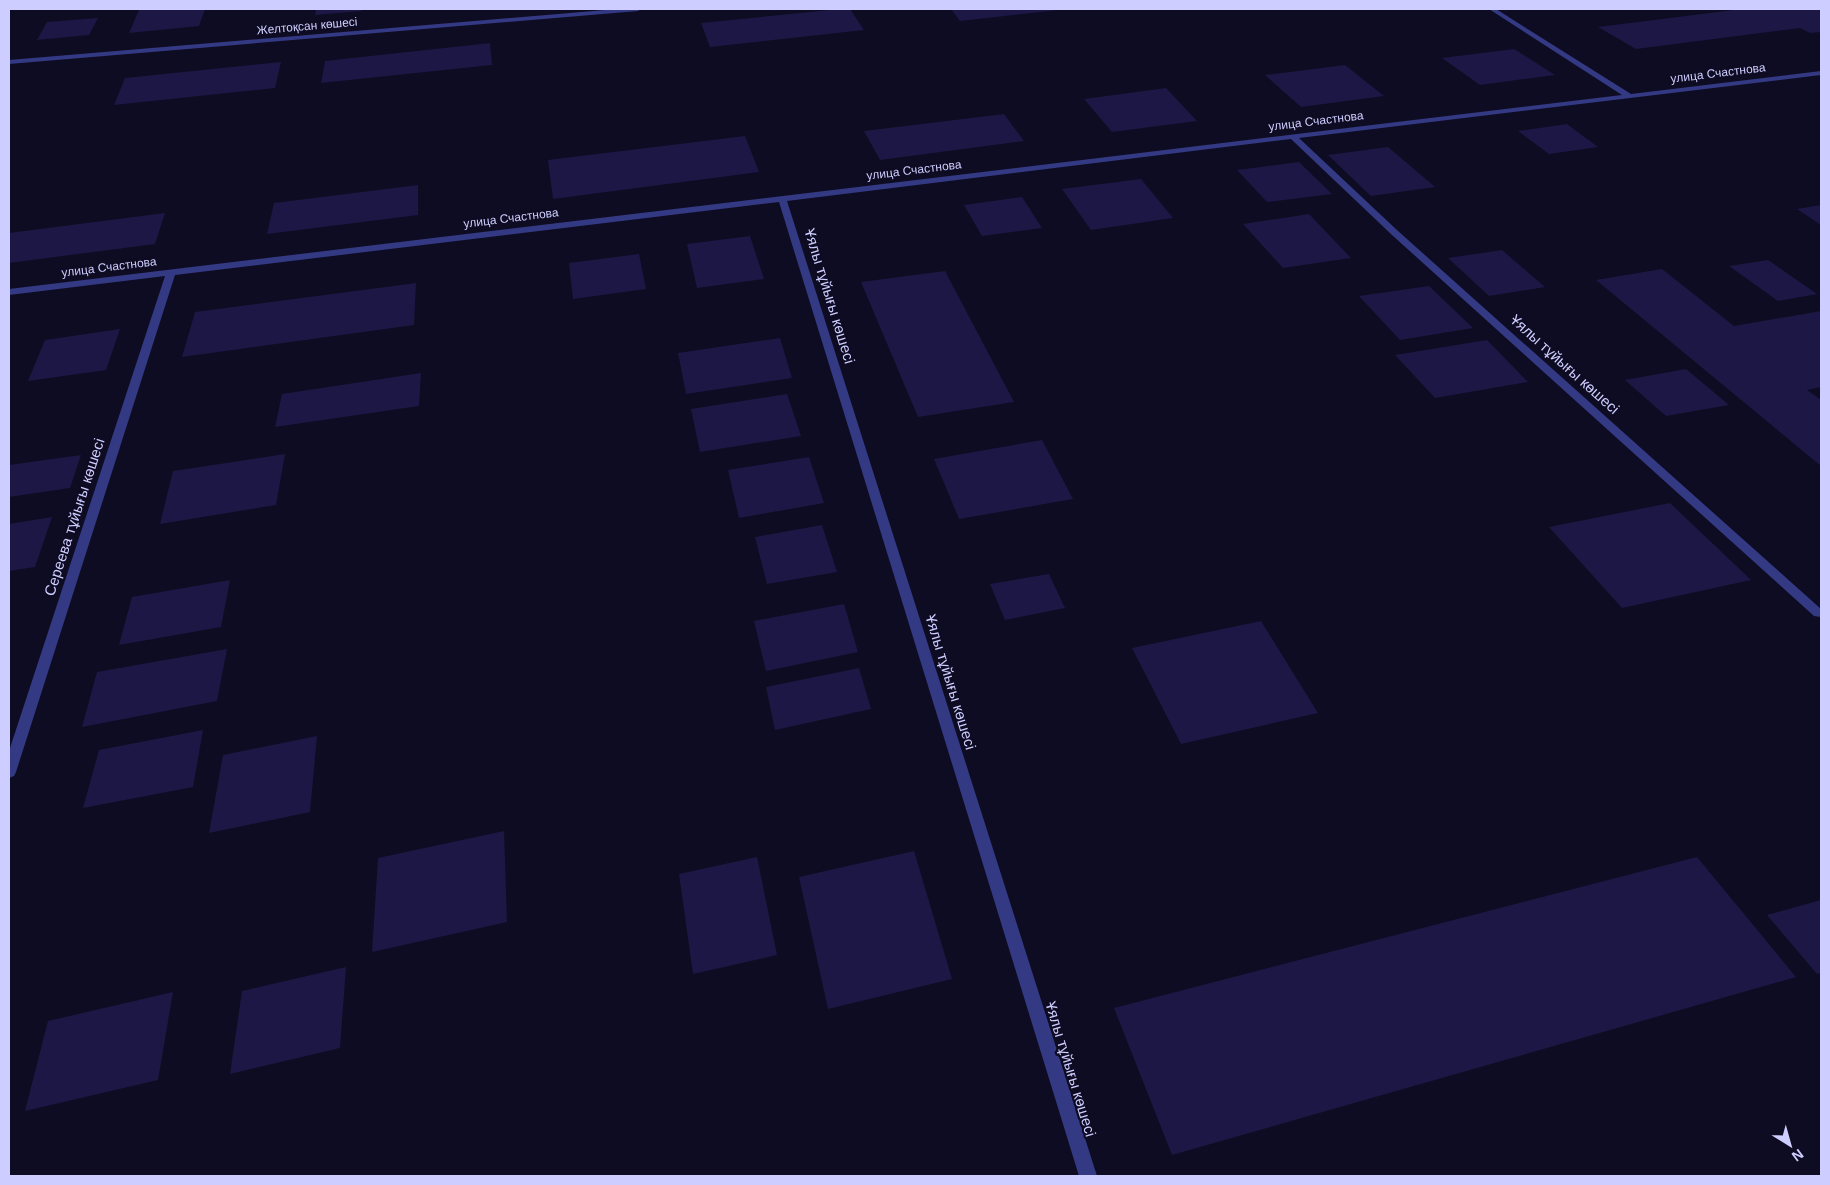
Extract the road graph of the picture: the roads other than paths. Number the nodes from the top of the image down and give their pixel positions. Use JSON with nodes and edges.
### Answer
{"nodes":[{"id":1,"x":638,"y":9,"type":"edge"},
{"id":2,"x":1492,"y":9,"type":"edge"},
{"id":3,"x":9,"y":62,"type":"edge"},
{"id":4,"x":1821,"y":73,"type":"edge"},
{"id":5,"x":1629,"y":96,"type":"junction"},
{"id":6,"x":1293,"y":136,"type":"junction"},
{"id":7,"x":782,"y":198,"type":"junction"},
{"id":8,"x":171,"y":272,"type":"junction"},
{"id":9,"x":9,"y":292,"type":"edge"},
{"id":10,"x":1818,"y":613,"type":"dead end"},
{"id":11,"x":9,"y":772,"type":"edge"},
{"id":12,"x":1088,"y":1176,"type":"edge"}],
"edges":[{"from":1,"to":3,"type":"street","name":"Желтоқсан көшесі"},
{"from":2,"to":5,"type":"street"},
{"from":4,"to":5,"type":"street","name":"улица Счастнова"},
{"from":5,"to":6,"type":"street","name":"улица Счастнова"},
{"from":6,"to":7,"type":"street","name":"улица Счастнова"},
{"from":6,"to":10,"type":"street","name":"Ұялы тұйығы көшесі"},
{"from":7,"to":8,"type":"street","name":"улица Счастнова"},
{"from":7,"to":12,"type":"street","name":"Ұялы тұйығы көшесі"},
{"from":8,"to":9,"type":"street","name":"улица Счастнова"},
{"from":8,"to":11,"type":"street","name":"Сереева тұйығы көшесі"}]}
